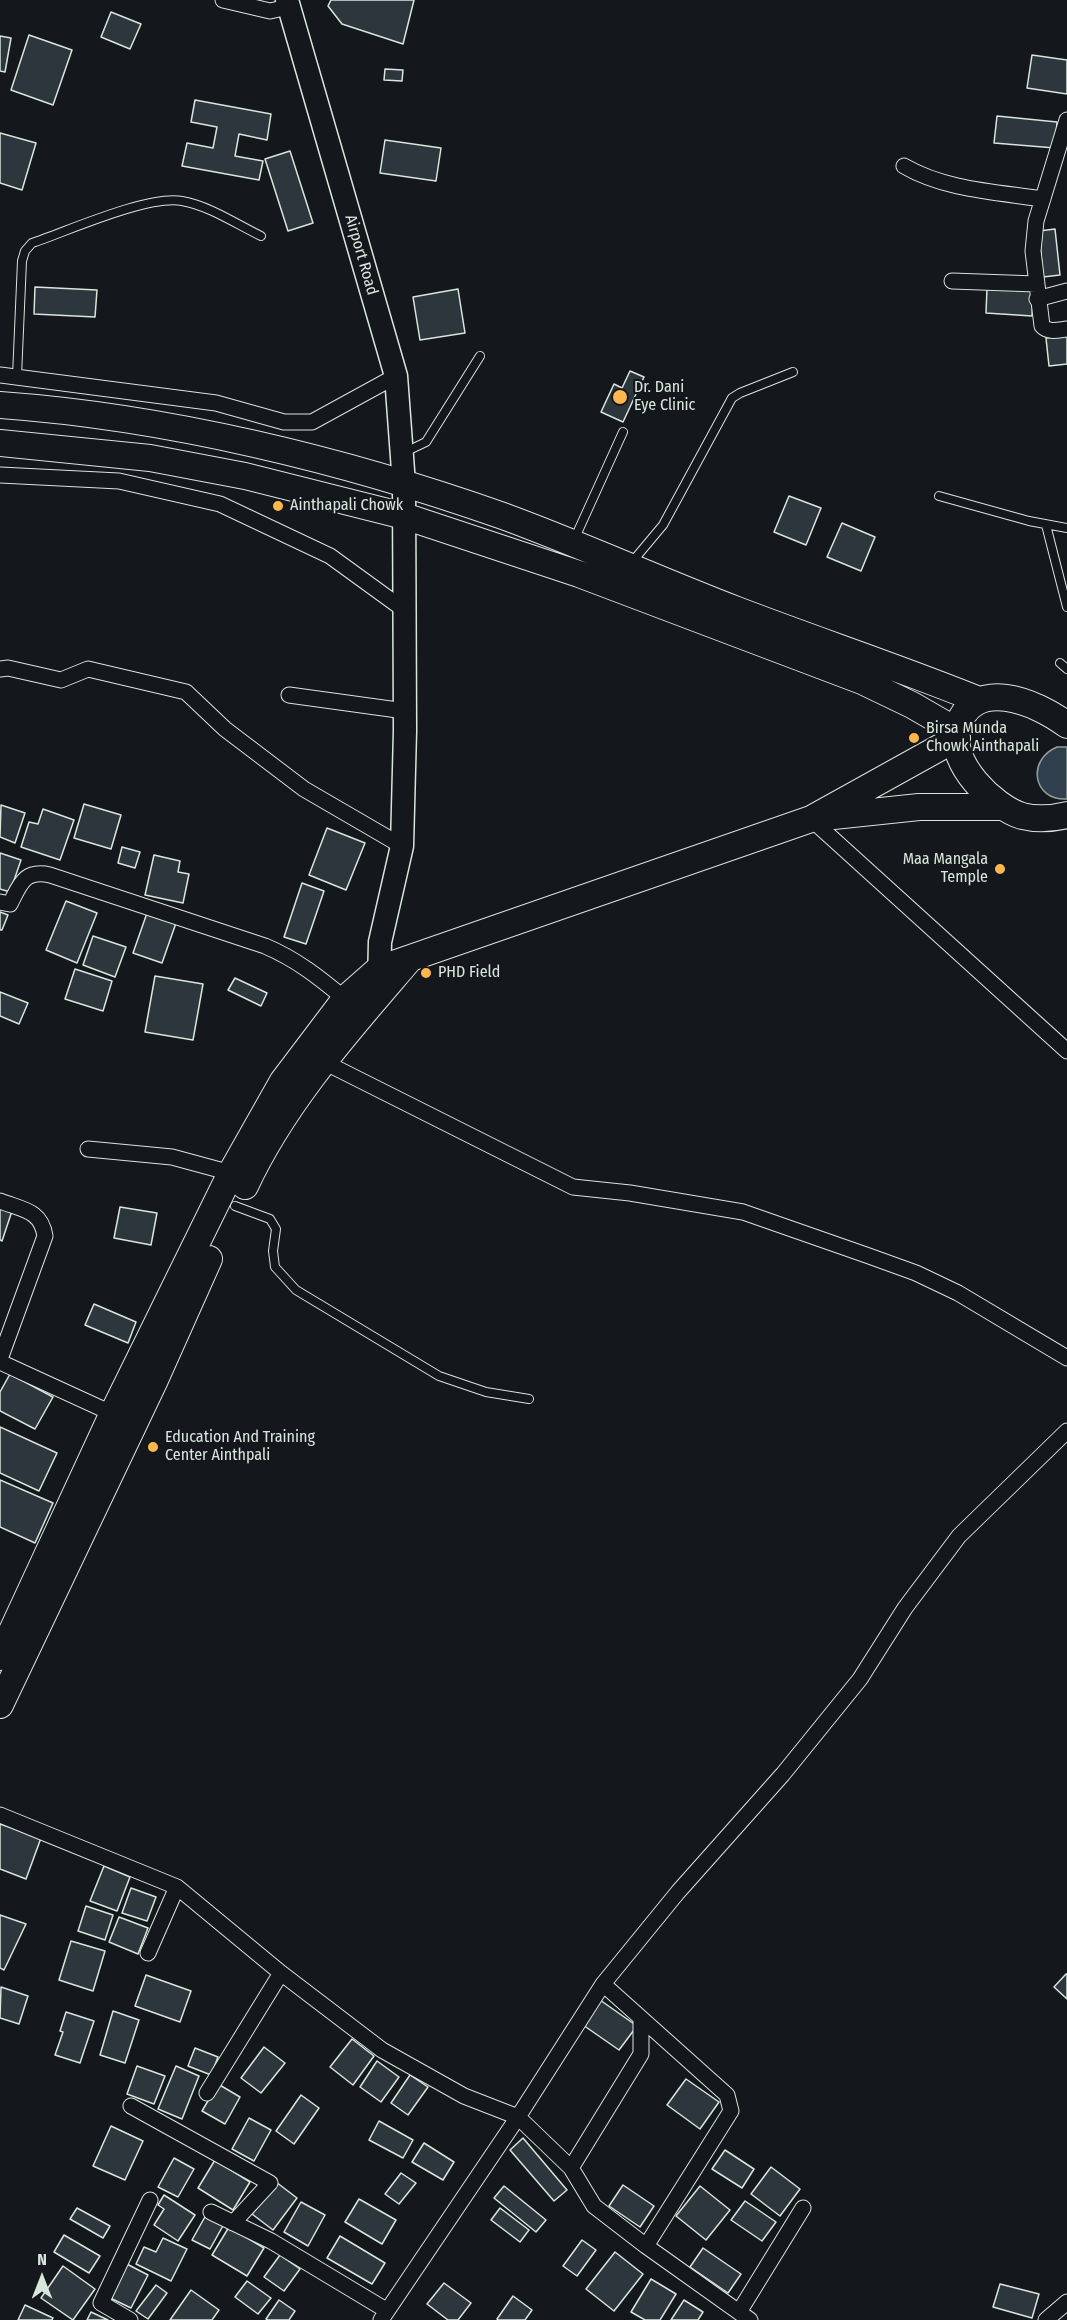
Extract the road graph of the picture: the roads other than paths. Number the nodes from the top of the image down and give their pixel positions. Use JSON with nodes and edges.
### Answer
{"nodes":[{"id":1,"x":223,"y":0,"type":"edge"},
{"id":2,"x":287,"y":4,"type":"edge"},
{"id":3,"x":1067,"y":120,"type":"edge"},
{"id":4,"x":904,"y":166,"type":"dead end"},
{"id":5,"x":1043,"y":199,"type":"junction"},
{"id":6,"x":261,"y":236,"type":"dead end"},
{"id":7,"x":952,"y":281,"type":"dead end"},
{"id":8,"x":1067,"y":291,"type":"edge"},
{"id":9,"x":1037,"y":292,"type":"junction"},
{"id":10,"x":1067,"y":329,"type":"edge"},
{"id":11,"x":480,"y":356,"type":"dead end"},
{"id":12,"x":793,"y":372,"type":"dead end"},
{"id":13,"x":0,"y":375,"type":"edge"},
{"id":14,"x":16,"y":376,"type":"junction"},
{"id":15,"x":396,"y":376,"type":"junction"},
{"id":16,"x":0,"y":405,"type":"edge"},
{"id":17,"x":622,"y":432,"type":"dead end"},
{"id":18,"x":0,"y":443,"type":"edge"},
{"id":19,"x":402,"y":452,"type":"junction"},
{"id":20,"x":0,"y":475,"type":"edge"},
{"id":21,"x":404,"y":484,"type":"junction"},
{"id":22,"x":939,"y":495,"type":"dead end"},
{"id":23,"x":404,"y":516,"type":"junction"},
{"id":24,"x":1046,"y":525,"type":"junction"},
{"id":25,"x":1067,"y":528,"type":"edge"},
{"id":26,"x":572,"y":544,"type":"junction"},
{"id":27,"x":627,"y":567,"type":"junction"},
{"id":28,"x":1067,"y":607,"type":"edge"},
{"id":29,"x":403,"y":609,"type":"junction"},
{"id":30,"x":1060,"y":663,"type":"dead end"},
{"id":31,"x":0,"y":669,"type":"edge"},
{"id":32,"x":1067,"y":669,"type":"edge"},
{"id":33,"x":289,"y":695,"type":"dead end"},
{"id":34,"x":979,"y":700,"type":"junction"},
{"id":35,"x":405,"y":711,"type":"junction"},
{"id":36,"x":1062,"y":717,"type":"edge"},
{"id":37,"x":957,"y":734,"type":"junction"},
{"id":38,"x":1003,"y":807,"type":"junction"},
{"id":39,"x":1067,"y":814,"type":"edge"},
{"id":40,"x":811,"y":819,"type":"junction"},
{"id":41,"x":1036,"y":819,"type":"junction"},
{"id":42,"x":1067,"y":830,"type":"edge"},
{"id":43,"x":402,"y":846,"type":"junction"},
{"id":44,"x":0,"y":902,"type":"edge"},
{"id":45,"x":410,"y":959,"type":"junction"},
{"id":46,"x":379,"y":969,"type":"junction"},
{"id":47,"x":379,"y":995,"type":"junction"},
{"id":48,"x":345,"y":999,"type":"junction"},
{"id":49,"x":1067,"y":1051,"type":"edge"},
{"id":50,"x":324,"y":1062,"type":"junction"},
{"id":51,"x":88,"y":1149,"type":"dead end"},
{"id":52,"x":231,"y":1173,"type":"junction"},
{"id":53,"x":0,"y":1201,"type":"edge"},
{"id":54,"x":235,"y":1206,"type":"junction"},
{"id":55,"x":1067,"y":1358,"type":"edge"},
{"id":56,"x":0,"y":1360,"type":"edge"},
{"id":57,"x":529,"y":1400,"type":"dead end"},
{"id":58,"x":123,"y":1419,"type":"junction"},
{"id":59,"x":1067,"y":1431,"type":"edge"},
{"id":60,"x":0,"y":1657,"type":"edge"},
{"id":61,"x":0,"y":1705,"type":"edge"},
{"id":62,"x":0,"y":1815,"type":"edge"},
{"id":63,"x":177,"y":1887,"type":"junction"},
{"id":64,"x":148,"y":1953,"type":"dead end"},
{"id":65,"x":281,"y":1973,"type":"junction"},
{"id":66,"x":603,"y":1984,"type":"junction"},
{"id":67,"x":642,"y":2018,"type":"junction"},
{"id":68,"x":207,"y":2093,"type":"dead end"},
{"id":69,"x":131,"y":2106,"type":"dead end"},
{"id":70,"x":518,"y":2117,"type":"junction"},
{"id":71,"x":571,"y":2168,"type":"junction"},
{"id":72,"x":150,"y":2200,"type":"dead end"},
{"id":73,"x":803,"y":2208,"type":"dead end"},
{"id":74,"x":211,"y":2212,"type":"dead end"},
{"id":75,"x":233,"y":2223,"type":"junction"},
{"id":76,"x":646,"y":2246,"type":"junction"},
{"id":77,"x":1067,"y":2302,"type":"edge"},
{"id":78,"x":383,"y":2315,"type":"edge"},
{"id":79,"x":745,"y":2316,"type":"edge"},
{"id":80,"x":130,"y":2320,"type":"edge"},
{"id":81,"x":1046,"y":2320,"type":"edge"}],
"edges":[{"from":1,"to":2,"type":"street"},
{"from":2,"to":15,"type":"main road","name":"Airport Road"},
{"from":3,"to":5,"type":"street"},
{"from":4,"to":5,"type":"street"},
{"from":5,"to":9,"type":"street"},
{"from":6,"to":14,"type":"lane"},
{"from":7,"to":9,"type":"street"},
{"from":8,"to":9,"type":"street"},
{"from":9,"to":10,"type":"street"},
{"from":11,"to":19,"type":"lane"},
{"from":12,"to":27,"type":"lane"},
{"from":13,"to":14,"type":"street"},
{"from":14,"to":15,"type":"street"},
{"from":15,"to":19,"type":"main road","name":"Airport Road"},
{"from":16,"to":21,"type":"main road"},
{"from":17,"to":26,"type":"lane"},
{"from":18,"to":23,"type":"main road"},
{"from":19,"to":21,"type":"main road","name":"Airport Road"},
{"from":20,"to":29,"type":"street"},
{"from":21,"to":23,"type":"main road","name":"Airport Road"},
{"from":21,"to":26,"type":"main road"},
{"from":22,"to":24,"type":"lane"},
{"from":23,"to":29,"type":"main road","name":"Airport Road"},
{"from":23,"to":37,"type":"main road"},
{"from":24,"to":25,"type":"lane"},
{"from":24,"to":28,"type":"lane"},
{"from":26,"to":27,"type":"main road"},
{"from":27,"to":34,"type":"main road"},
{"from":29,"to":35,"type":"main road","name":"Airport Road"},
{"from":30,"to":32,"type":"lane"},
{"from":31,"to":43,"type":"street"},
{"from":33,"to":35,"type":"street"},
{"from":34,"to":36,"type":"main road"},
{"from":34,"to":37,"type":"main road"},
{"from":35,"to":43,"type":"main road","name":"Airport Road"},
{"from":37,"to":38,"type":"main road"},
{"from":37,"to":40,"type":"main road"},
{"from":38,"to":40,"type":"main road"},
{"from":38,"to":41,"type":"main road"},
{"from":39,"to":41,"type":"main road"},
{"from":40,"to":45,"type":"main road"},
{"from":40,"to":49,"type":"street"},
{"from":41,"to":42,"type":"main road"},
{"from":43,"to":46,"type":"main road","name":"Airport Road"},
{"from":44,"to":48,"type":"street"},
{"from":45,"to":46,"type":"main road"},
{"from":45,"to":47,"type":"main road"},
{"from":46,"to":47,"type":"main road","name":"Airport Road"},
{"from":46,"to":48,"type":"main road"},
{"from":47,"to":50,"type":"main road"},
{"from":48,"to":52,"type":"main road"},
{"from":50,"to":54,"type":"main road"},
{"from":50,"to":55,"type":"street"},
{"from":51,"to":52,"type":"street"},
{"from":52,"to":58,"type":"main road"},
{"from":53,"to":56,"type":"street"},
{"from":54,"to":57,"type":"lane"},
{"from":54,"to":58,"type":"main road"},
{"from":56,"to":58,"type":"street"},
{"from":58,"to":60,"type":"main road"},
{"from":58,"to":61,"type":"main road"},
{"from":59,"to":66,"type":"street"},
{"from":62,"to":63,"type":"street"},
{"from":63,"to":64,"type":"street"},
{"from":63,"to":65,"type":"street"},
{"from":65,"to":68,"type":"street"},
{"from":65,"to":70,"type":"street"},
{"from":66,"to":67,"type":"street"},
{"from":66,"to":70,"type":"street"},
{"from":67,"to":71,"type":"street"},
{"from":67,"to":76,"type":"street"},
{"from":69,"to":75,"type":"street"},
{"from":70,"to":71,"type":"street"},
{"from":70,"to":78,"type":"street"},
{"from":71,"to":76,"type":"street"},
{"from":72,"to":80,"type":"street"},
{"from":73,"to":79,"type":"street"},
{"from":74,"to":75,"type":"street"},
{"from":75,"to":78,"type":"street"},
{"from":76,"to":79,"type":"street"},
{"from":77,"to":81,"type":"street"}]}
